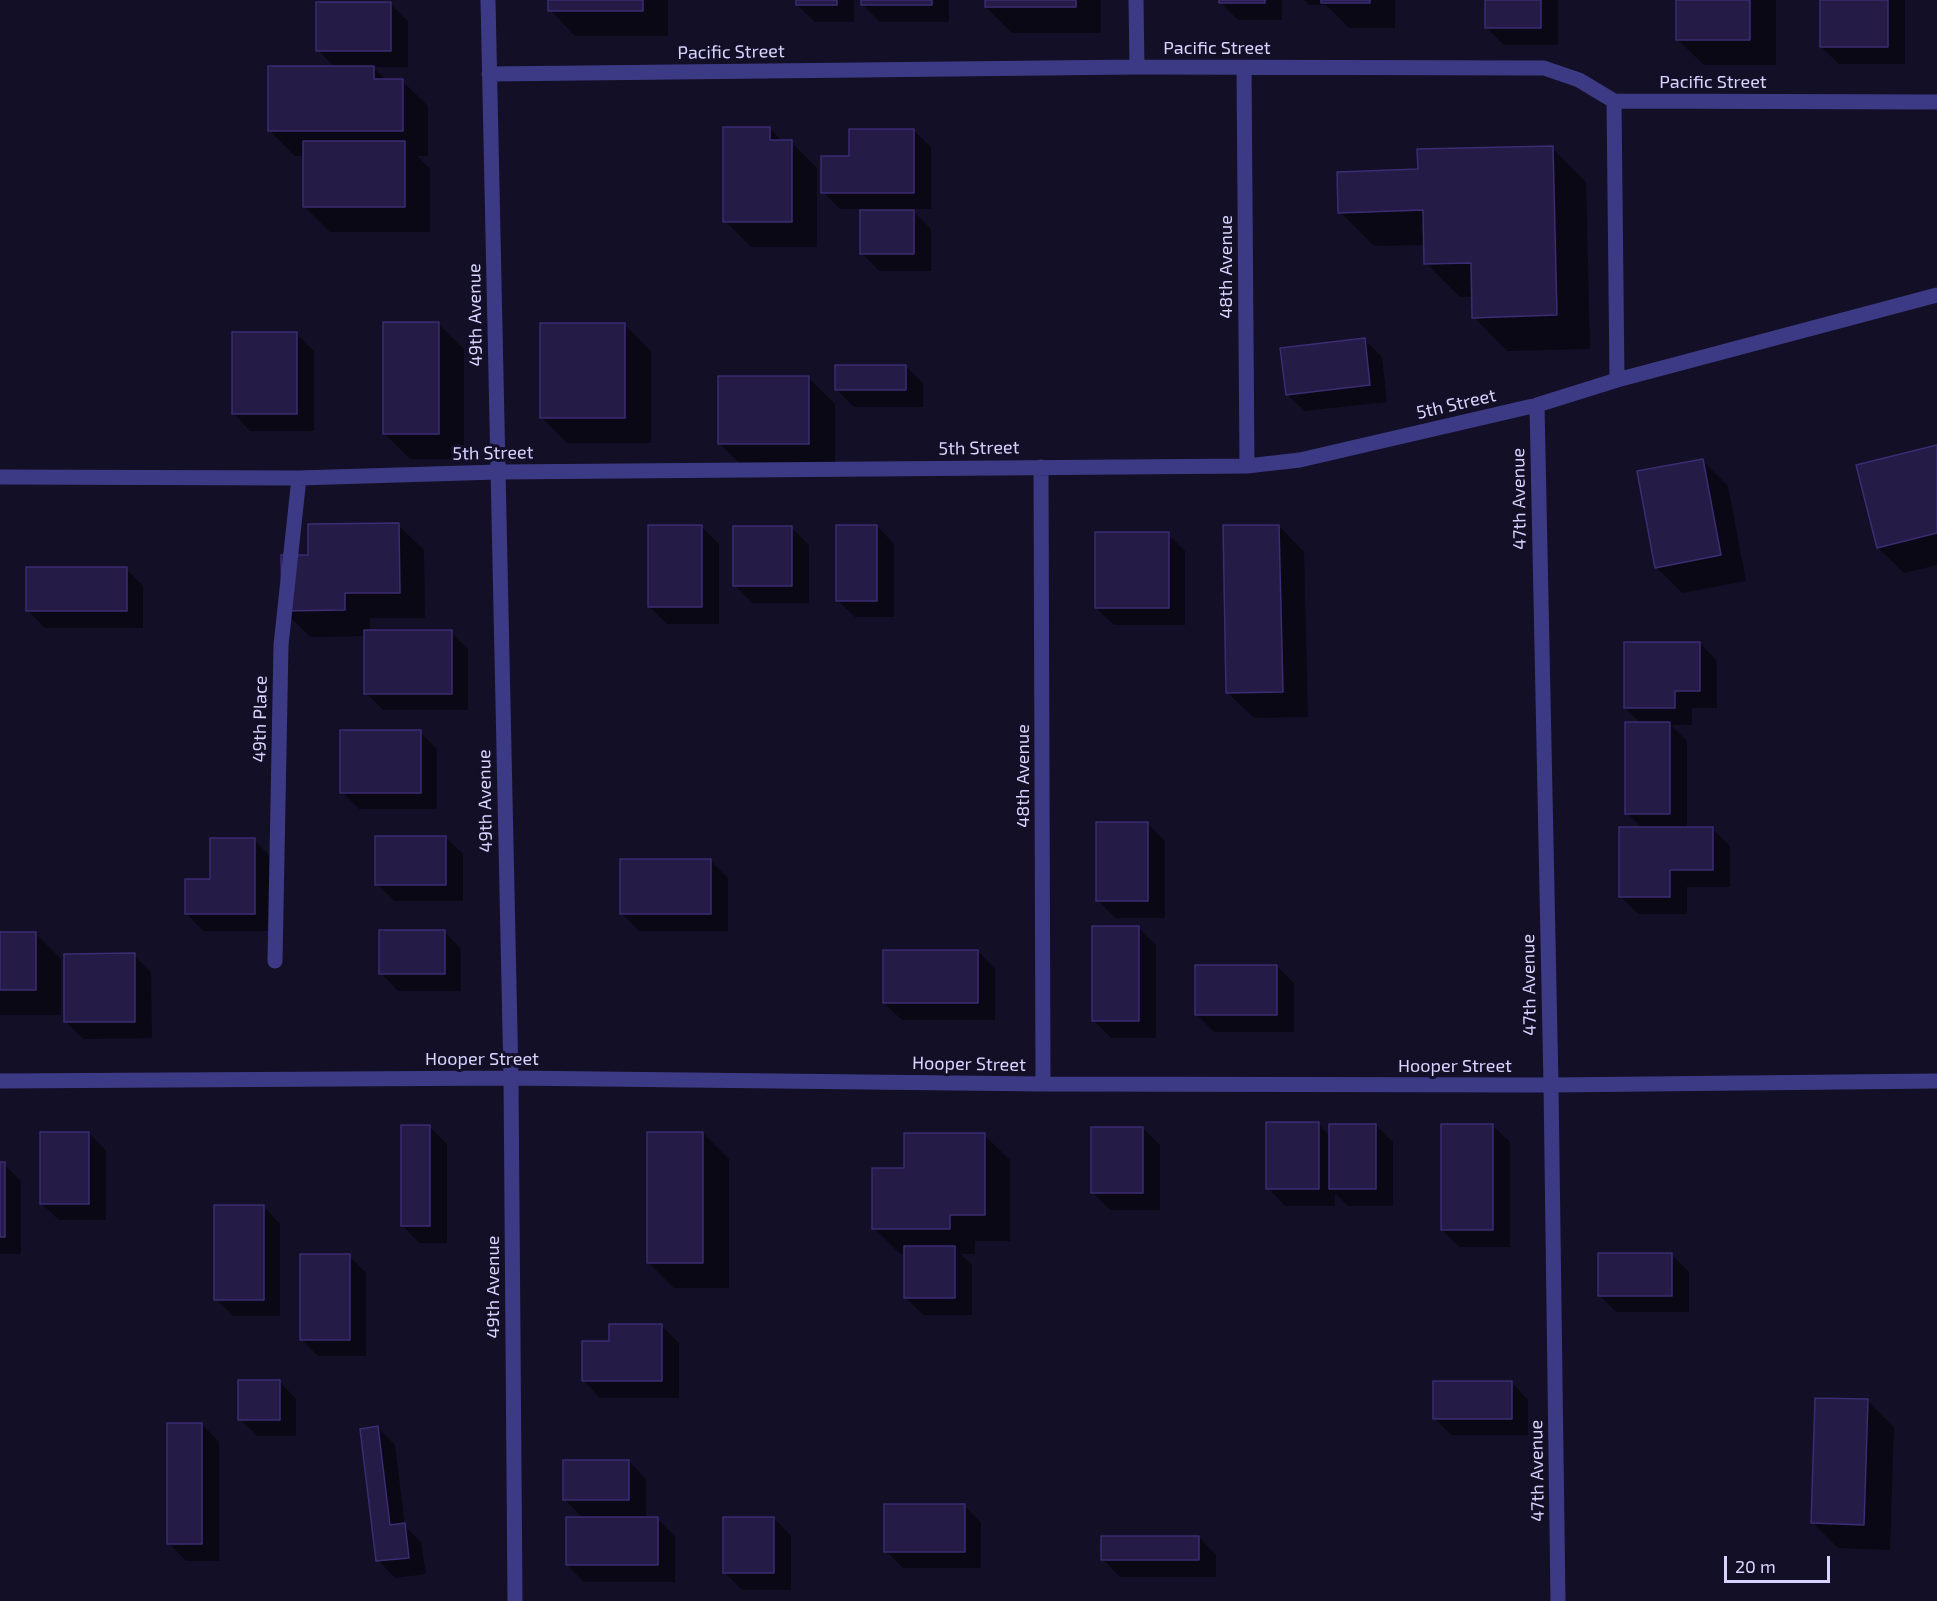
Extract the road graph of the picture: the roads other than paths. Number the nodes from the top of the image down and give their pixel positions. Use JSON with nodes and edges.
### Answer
{"nodes":[{"id":1,"x":488,"y":0,"type":"edge"},
{"id":2,"x":1136,"y":0,"type":"edge"},
{"id":3,"x":1137,"y":67,"type":"junction"},
{"id":4,"x":1244,"y":68,"type":"junction"},
{"id":5,"x":489,"y":74,"type":"junction"},
{"id":6,"x":1614,"y":101,"type":"junction"},
{"id":7,"x":1937,"y":102,"type":"edge"},
{"id":8,"x":1937,"y":295,"type":"edge"},
{"id":9,"x":1617,"y":380,"type":"junction"},
{"id":10,"x":1537,"y":405,"type":"junction"},
{"id":11,"x":1247,"y":466,"type":"junction"},
{"id":12,"x":1041,"y":467,"type":"junction"},
{"id":13,"x":498,"y":472,"type":"junction"},
{"id":14,"x":0,"y":477,"type":"edge"},
{"id":15,"x":299,"y":478,"type":"junction"},
{"id":16,"x":275,"y":961,"type":"dead end"},
{"id":17,"x":511,"y":1078,"type":"junction"},
{"id":18,"x":0,"y":1081,"type":"edge"},
{"id":19,"x":1937,"y":1081,"type":"edge"},
{"id":20,"x":1043,"y":1084,"type":"junction"},
{"id":21,"x":1551,"y":1085,"type":"junction"},
{"id":22,"x":515,"y":1601,"type":"edge"},
{"id":23,"x":1558,"y":1601,"type":"edge"}],
"edges":[{"from":1,"to":5,"type":"street","name":"49th Avenue"},
{"from":2,"to":3,"type":"street"},
{"from":3,"to":4,"type":"street","name":"Pacific Street"},
{"from":3,"to":5,"type":"street","name":"Pacific Street"},
{"from":4,"to":6,"type":"street","name":"Pacific Street"},
{"from":4,"to":11,"type":"street","name":"48th Avenue"},
{"from":5,"to":13,"type":"street","name":"49th Avenue"},
{"from":6,"to":7,"type":"street","name":"Pacific Street"},
{"from":6,"to":9,"type":"street"},
{"from":8,"to":9,"type":"street","name":"5th Street"},
{"from":9,"to":10,"type":"street","name":"5th Street"},
{"from":10,"to":11,"type":"street","name":"5th Street"},
{"from":10,"to":21,"type":"street","name":"47th Avenue"},
{"from":11,"to":12,"type":"street","name":"5th Street"},
{"from":12,"to":13,"type":"street","name":"5th Street"},
{"from":12,"to":20,"type":"street","name":"48th Avenue"},
{"from":13,"to":15,"type":"street","name":"5th Street"},
{"from":13,"to":17,"type":"street","name":"49th Avenue"},
{"from":14,"to":15,"type":"street","name":"5th Street"},
{"from":15,"to":16,"type":"street","name":"49th Place"},
{"from":17,"to":18,"type":"street","name":"Hooper Street"},
{"from":17,"to":20,"type":"street","name":"Hooper Street"},
{"from":17,"to":22,"type":"street","name":"49th Avenue"},
{"from":19,"to":21,"type":"street","name":"Hooper Street"},
{"from":20,"to":21,"type":"street","name":"Hooper Street"},
{"from":21,"to":23,"type":"street","name":"47th Avenue"}]}
